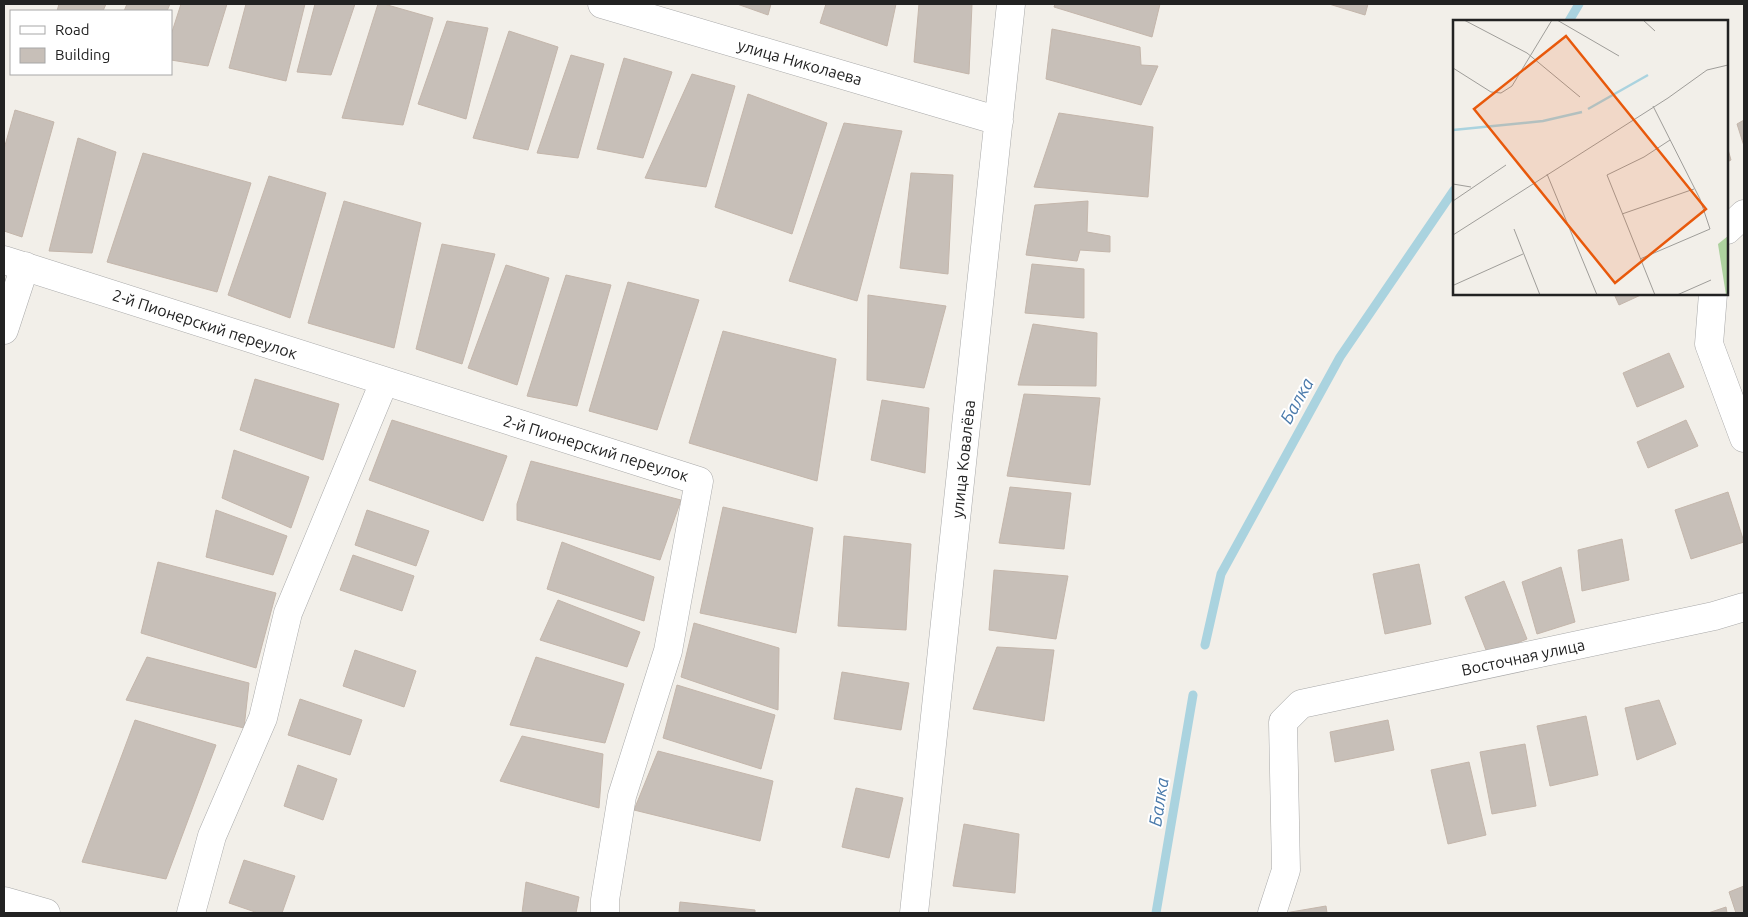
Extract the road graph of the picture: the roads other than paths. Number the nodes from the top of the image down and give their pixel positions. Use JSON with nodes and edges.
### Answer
{"nodes":[{"id":1,"x":602,"y":4,"type":"edge"},
{"id":2,"x":1011,"y":4,"type":"edge"},
{"id":3,"x":999,"y":121,"type":"junction"},
{"id":4,"x":1744,"y":214,"type":"edge"},
{"id":5,"x":1728,"y":229,"type":"edge"},
{"id":6,"x":14,"y":263,"type":"edge"},
{"id":7,"x":1713,"y":295,"type":"edge"},
{"id":8,"x":4,"y":330,"type":"edge"},
{"id":9,"x":384,"y":382,"type":"junction"},
{"id":10,"x":1744,"y":438,"type":"edge"},
{"id":11,"x":1744,"y":607,"type":"edge"},
{"id":12,"x":4,"y":901,"type":"edge"},
{"id":13,"x":46,"y":913,"type":"edge"},
{"id":14,"x":191,"y":913,"type":"edge"},
{"id":15,"x":605,"y":913,"type":"edge"},
{"id":16,"x":914,"y":913,"type":"edge"},
{"id":17,"x":1272,"y":913,"type":"edge"}],
"edges":[{"from":1,"to":3,"type":"street","name":"улица Николаева"},
{"from":2,"to":3,"type":"street","name":"улица Ковалёва"},
{"from":3,"to":16,"type":"street","name":"улица Ковалёва"},
{"from":4,"to":5,"type":"street"},
{"from":6,"to":8,"type":"street","name":"2-й Пионерский переулок"},
{"from":6,"to":9,"type":"street","name":"2-й Пионерский переулок"},
{"from":7,"to":10,"type":"street"},
{"from":9,"to":14,"type":"street"},
{"from":9,"to":15,"type":"street","name":"2-й Пионерский переулок"},
{"from":11,"to":17,"type":"street","name":"Восточная улица"},
{"from":12,"to":13,"type":"street"}]}
